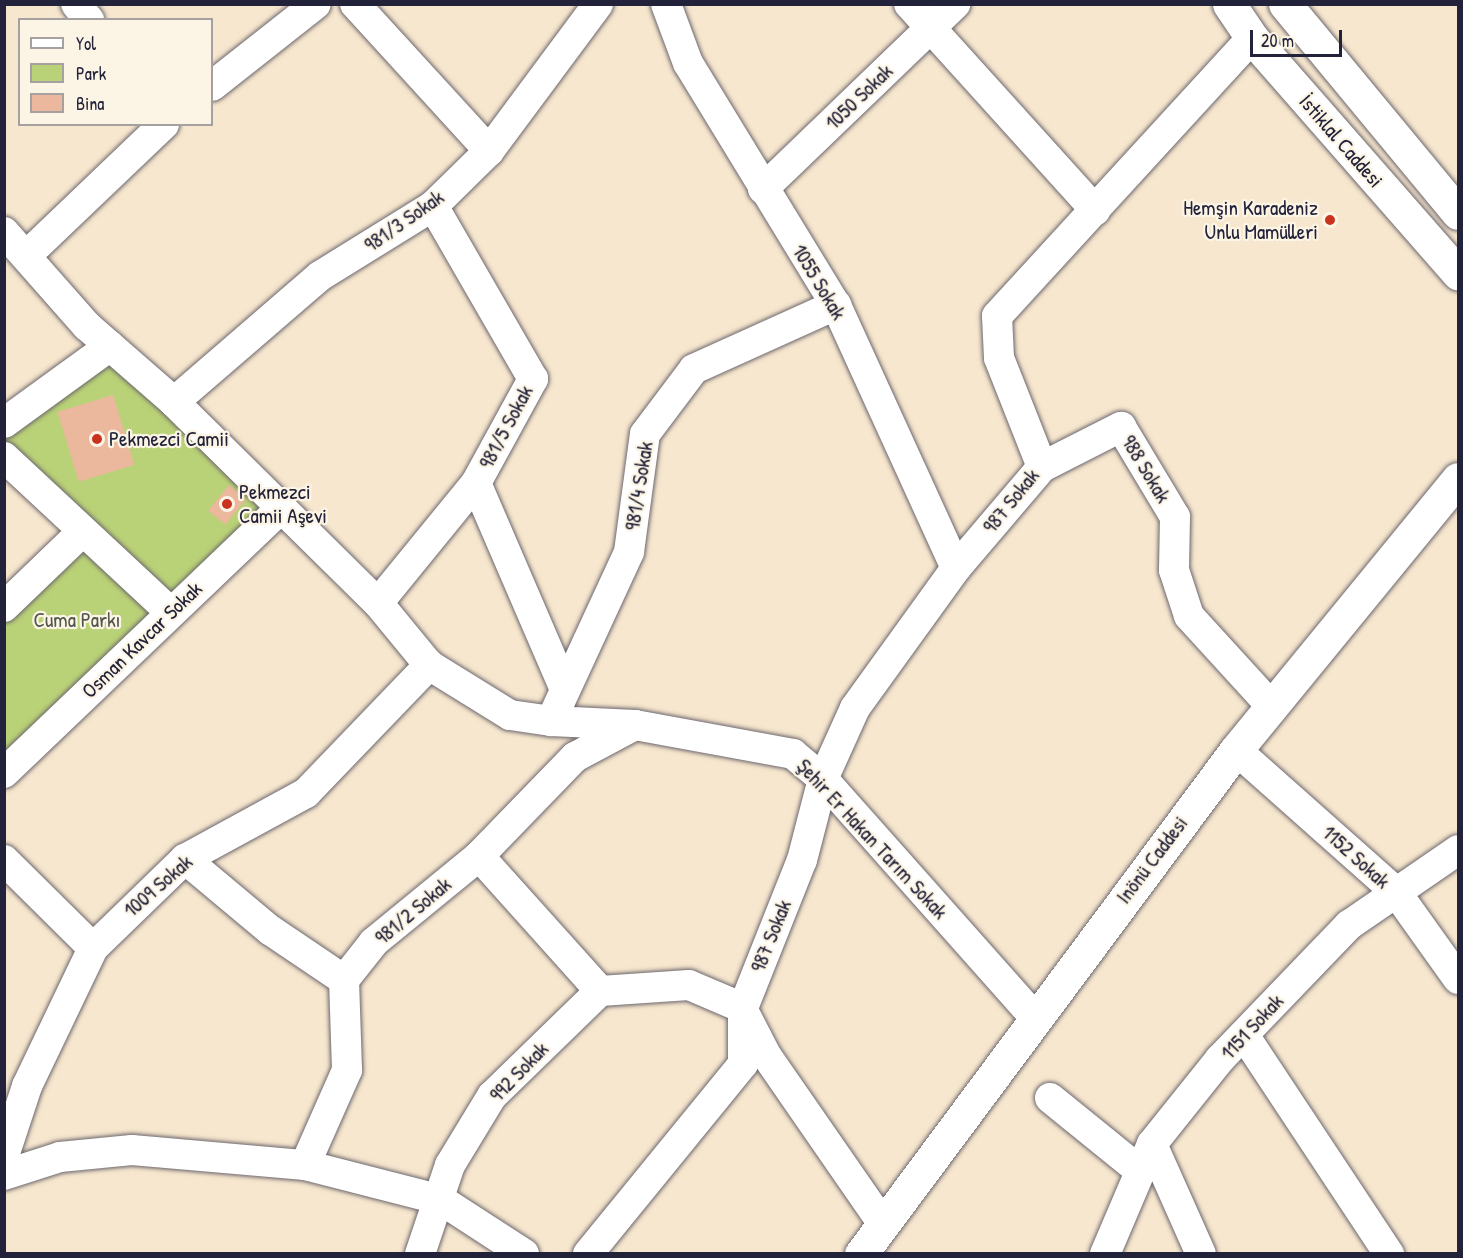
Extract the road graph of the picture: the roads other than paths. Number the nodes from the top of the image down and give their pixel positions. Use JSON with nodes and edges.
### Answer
{"nodes":[{"id":1,"x":76,"y":4,"type":"edge"},
{"id":2,"x":316,"y":4,"type":"edge"},
{"id":3,"x":355,"y":4,"type":"edge"},
{"id":4,"x":598,"y":4,"type":"edge"},
{"id":5,"x":666,"y":4,"type":"edge"},
{"id":6,"x":909,"y":4,"type":"edge"},
{"id":7,"x":955,"y":4,"type":"edge"},
{"id":8,"x":1229,"y":4,"type":"edge"},
{"id":9,"x":1285,"y":4,"type":"edge"},
{"id":10,"x":87,"y":18,"type":"edge"},
{"id":11,"x":930,"y":28,"type":"junction"},
{"id":12,"x":1252,"y":38,"type":"junction"},
{"id":13,"x":213,"y":85,"type":"edge"},
{"id":14,"x":162,"y":126,"type":"edge"},
{"id":15,"x":489,"y":151,"type":"junction"},
{"id":16,"x":763,"y":189,"type":"junction"},
{"id":17,"x":433,"y":206,"type":"junction"},
{"id":18,"x":1095,"y":210,"type":"junction"},
{"id":19,"x":1458,"y":213,"type":"edge"},
{"id":20,"x":4,"y":232,"type":"edge"},
{"id":21,"x":26,"y":256,"type":"junction"},
{"id":22,"x":1458,"y":273,"type":"edge"},
{"id":23,"x":836,"y":305,"type":"junction"},
{"id":24,"x":110,"y":346,"type":"junction"},
{"id":25,"x":174,"y":402,"type":"junction"},
{"id":26,"x":4,"y":423,"type":"edge"},
{"id":27,"x":4,"y":457,"type":"edge"},
{"id":28,"x":1042,"y":467,"type":"junction"},
{"id":29,"x":1458,"y":479,"type":"edge"},
{"id":30,"x":476,"y":483,"type":"junction"},
{"id":31,"x":281,"y":508,"type":"junction"},
{"id":32,"x":82,"y":532,"type":"junction"},
{"id":33,"x":956,"y":568,"type":"junction"},
{"id":34,"x":378,"y":603,"type":"junction"},
{"id":35,"x":4,"y":607,"type":"edge"},
{"id":36,"x":170,"y":612,"type":"junction"},
{"id":37,"x":429,"y":665,"type":"junction"},
{"id":38,"x":565,"y":690,"type":"junction"},
{"id":39,"x":1272,"y":707,"type":"junction"},
{"id":40,"x":551,"y":721,"type":"junction"},
{"id":41,"x":635,"y":725,"type":"junction"},
{"id":42,"x":1236,"y":750,"type":"junction"},
{"id":43,"x":4,"y":773,"type":"edge"},
{"id":44,"x":823,"y":779,"type":"junction"},
{"id":45,"x":1458,"y":850,"type":"edge"},
{"id":46,"x":479,"y":856,"type":"junction"},
{"id":47,"x":185,"y":859,"type":"junction"},
{"id":48,"x":4,"y":860,"type":"edge"},
{"id":49,"x":1396,"y":892,"type":"junction"},
{"id":50,"x":93,"y":948,"type":"junction"},
{"id":51,"x":1458,"y":979,"type":"edge"},
{"id":52,"x":344,"y":980,"type":"junction"},
{"id":53,"x":600,"y":992,"type":"junction"},
{"id":54,"x":742,"y":1008,"type":"junction"},
{"id":55,"x":1034,"y":1017,"type":"junction"},
{"id":56,"x":1244,"y":1035,"type":"junction"},
{"id":57,"x":1050,"y":1098,"type":"dead end"},
{"id":58,"x":1152,"y":1144,"type":"junction"},
{"id":59,"x":4,"y":1156,"type":"edge"},
{"id":60,"x":305,"y":1165,"type":"junction"},
{"id":61,"x":1140,"y":1171,"type":"junction"},
{"id":62,"x":4,"y":1175,"type":"edge"},
{"id":63,"x":441,"y":1200,"type":"junction"},
{"id":64,"x":883,"y":1224,"type":"junction"},
{"id":65,"x":420,"y":1254,"type":"edge"},
{"id":66,"x":524,"y":1254,"type":"edge"},
{"id":67,"x":588,"y":1254,"type":"edge"},
{"id":68,"x":861,"y":1254,"type":"edge"},
{"id":69,"x":1105,"y":1254,"type":"edge"},
{"id":70,"x":1201,"y":1254,"type":"edge"},
{"id":71,"x":1389,"y":1254,"type":"edge"}],
"edges":[{"from":1,"to":10,"type":"street"},
{"from":2,"to":13,"type":"street"},
{"from":3,"to":15,"type":"street"},
{"from":4,"to":15,"type":"street","name":"981/3 Sokak"},
{"from":5,"to":16,"type":"street","name":"1055 Sokak"},
{"from":6,"to":11,"type":"street"},
{"from":7,"to":11,"type":"street","name":"1050 Sokak"},
{"from":8,"to":12,"type":"street","name":"İstiklal Caddesi"},
{"from":9,"to":19,"type":"street","name":"İstiklal Caddesi"},
{"from":11,"to":16,"type":"street","name":"1050 Sokak"},
{"from":11,"to":18,"type":"street"},
{"from":12,"to":18,"type":"street","name":"987 Sokak"},
{"from":12,"to":22,"type":"street","name":"İstiklal Caddesi"},
{"from":14,"to":21,"type":"street"},
{"from":15,"to":17,"type":"street","name":"981/3 Sokak"},
{"from":16,"to":23,"type":"street","name":"1055 Sokak"},
{"from":17,"to":25,"type":"street","name":"981/3 Sokak"},
{"from":17,"to":30,"type":"street","name":"981/5 Sokak"},
{"from":18,"to":28,"type":"street","name":"987 Sokak"},
{"from":20,"to":21,"type":"street","name":"Şehir Er Hakan Tarım Sokak"},
{"from":21,"to":24,"type":"street","name":"Şehir Er Hakan Tarım Sokak"},
{"from":23,"to":33,"type":"street","name":"1055 Sokak"},
{"from":23,"to":38,"type":"street","name":"981/4 Sokak"},
{"from":24,"to":25,"type":"street","name":"Şehir Er Hakan Tarım Sokak"},
{"from":24,"to":26,"type":"street"},
{"from":25,"to":31,"type":"street","name":"Şehir Er Hakan Tarım Sokak"},
{"from":27,"to":32,"type":"street"},
{"from":28,"to":33,"type":"street","name":"987 Sokak"},
{"from":28,"to":39,"type":"street","name":"988 Sokak"},
{"from":29,"to":39,"type":"street","name":"Inönü Caddesi"},
{"from":30,"to":34,"type":"street","name":"981/5 Sokak"},
{"from":30,"to":38,"type":"street"},
{"from":31,"to":34,"type":"street","name":"Şehir Er Hakan Tarım Sokak"},
{"from":31,"to":36,"type":"street","name":"Osman Kavcar Sokak"},
{"from":32,"to":35,"type":"street"},
{"from":32,"to":36,"type":"street"},
{"from":33,"to":44,"type":"street","name":"987 Sokak"},
{"from":34,"to":37,"type":"street","name":"Şehir Er Hakan Tarım Sokak"},
{"from":36,"to":43,"type":"street","name":"Osman Kavcar Sokak"},
{"from":37,"to":40,"type":"street","name":"Şehir Er Hakan Tarım Sokak"},
{"from":37,"to":47,"type":"street","name":"1009 Sokak"},
{"from":38,"to":40,"type":"street","name":"981/4 Sokak"},
{"from":39,"to":42,"type":"street","name":"Inönü Caddesi"},
{"from":40,"to":41,"type":"street","name":"Şehir Er Hakan Tarım Sokak"},
{"from":41,"to":44,"type":"street","name":"Şehir Er Hakan Tarım Sokak"},
{"from":41,"to":46,"type":"street","name":"981/2 Sokak"},
{"from":42,"to":49,"type":"street","name":"1152 Sokak"},
{"from":42,"to":55,"type":"street","name":"Inönü Caddesi"},
{"from":44,"to":54,"type":"street","name":"987 Sokak"},
{"from":44,"to":55,"type":"street","name":"Şehir Er Hakan Tarım Sokak"},
{"from":45,"to":49,"type":"street","name":"1151 Sokak"},
{"from":46,"to":52,"type":"street","name":"981/2 Sokak"},
{"from":46,"to":53,"type":"street"},
{"from":47,"to":50,"type":"street","name":"1009 Sokak"},
{"from":47,"to":52,"type":"street"},
{"from":48,"to":50,"type":"street"},
{"from":49,"to":51,"type":"street","name":"1152 Sokak"},
{"from":49,"to":56,"type":"street","name":"1151 Sokak"},
{"from":50,"to":59,"type":"street","name":"1009 Sokak"},
{"from":52,"to":60,"type":"street"},
{"from":53,"to":54,"type":"street"},
{"from":53,"to":63,"type":"street","name":"992 Sokak"},
{"from":54,"to":64,"type":"street"},
{"from":54,"to":67,"type":"street"},
{"from":55,"to":64,"type":"street","name":"Inönü Caddesi"},
{"from":56,"to":58,"type":"street","name":"1151 Sokak"},
{"from":56,"to":71,"type":"street"},
{"from":57,"to":61,"type":"street"},
{"from":58,"to":61,"type":"street","name":"1151 Sokak"},
{"from":58,"to":70,"type":"street"},
{"from":60,"to":62,"type":"street"},
{"from":60,"to":63,"type":"street"},
{"from":61,"to":69,"type":"street","name":"1151 Sokak"},
{"from":63,"to":65,"type":"street","name":"992 Sokak"},
{"from":63,"to":66,"type":"street"},
{"from":64,"to":68,"type":"street","name":"Inönü Caddesi"}]}
